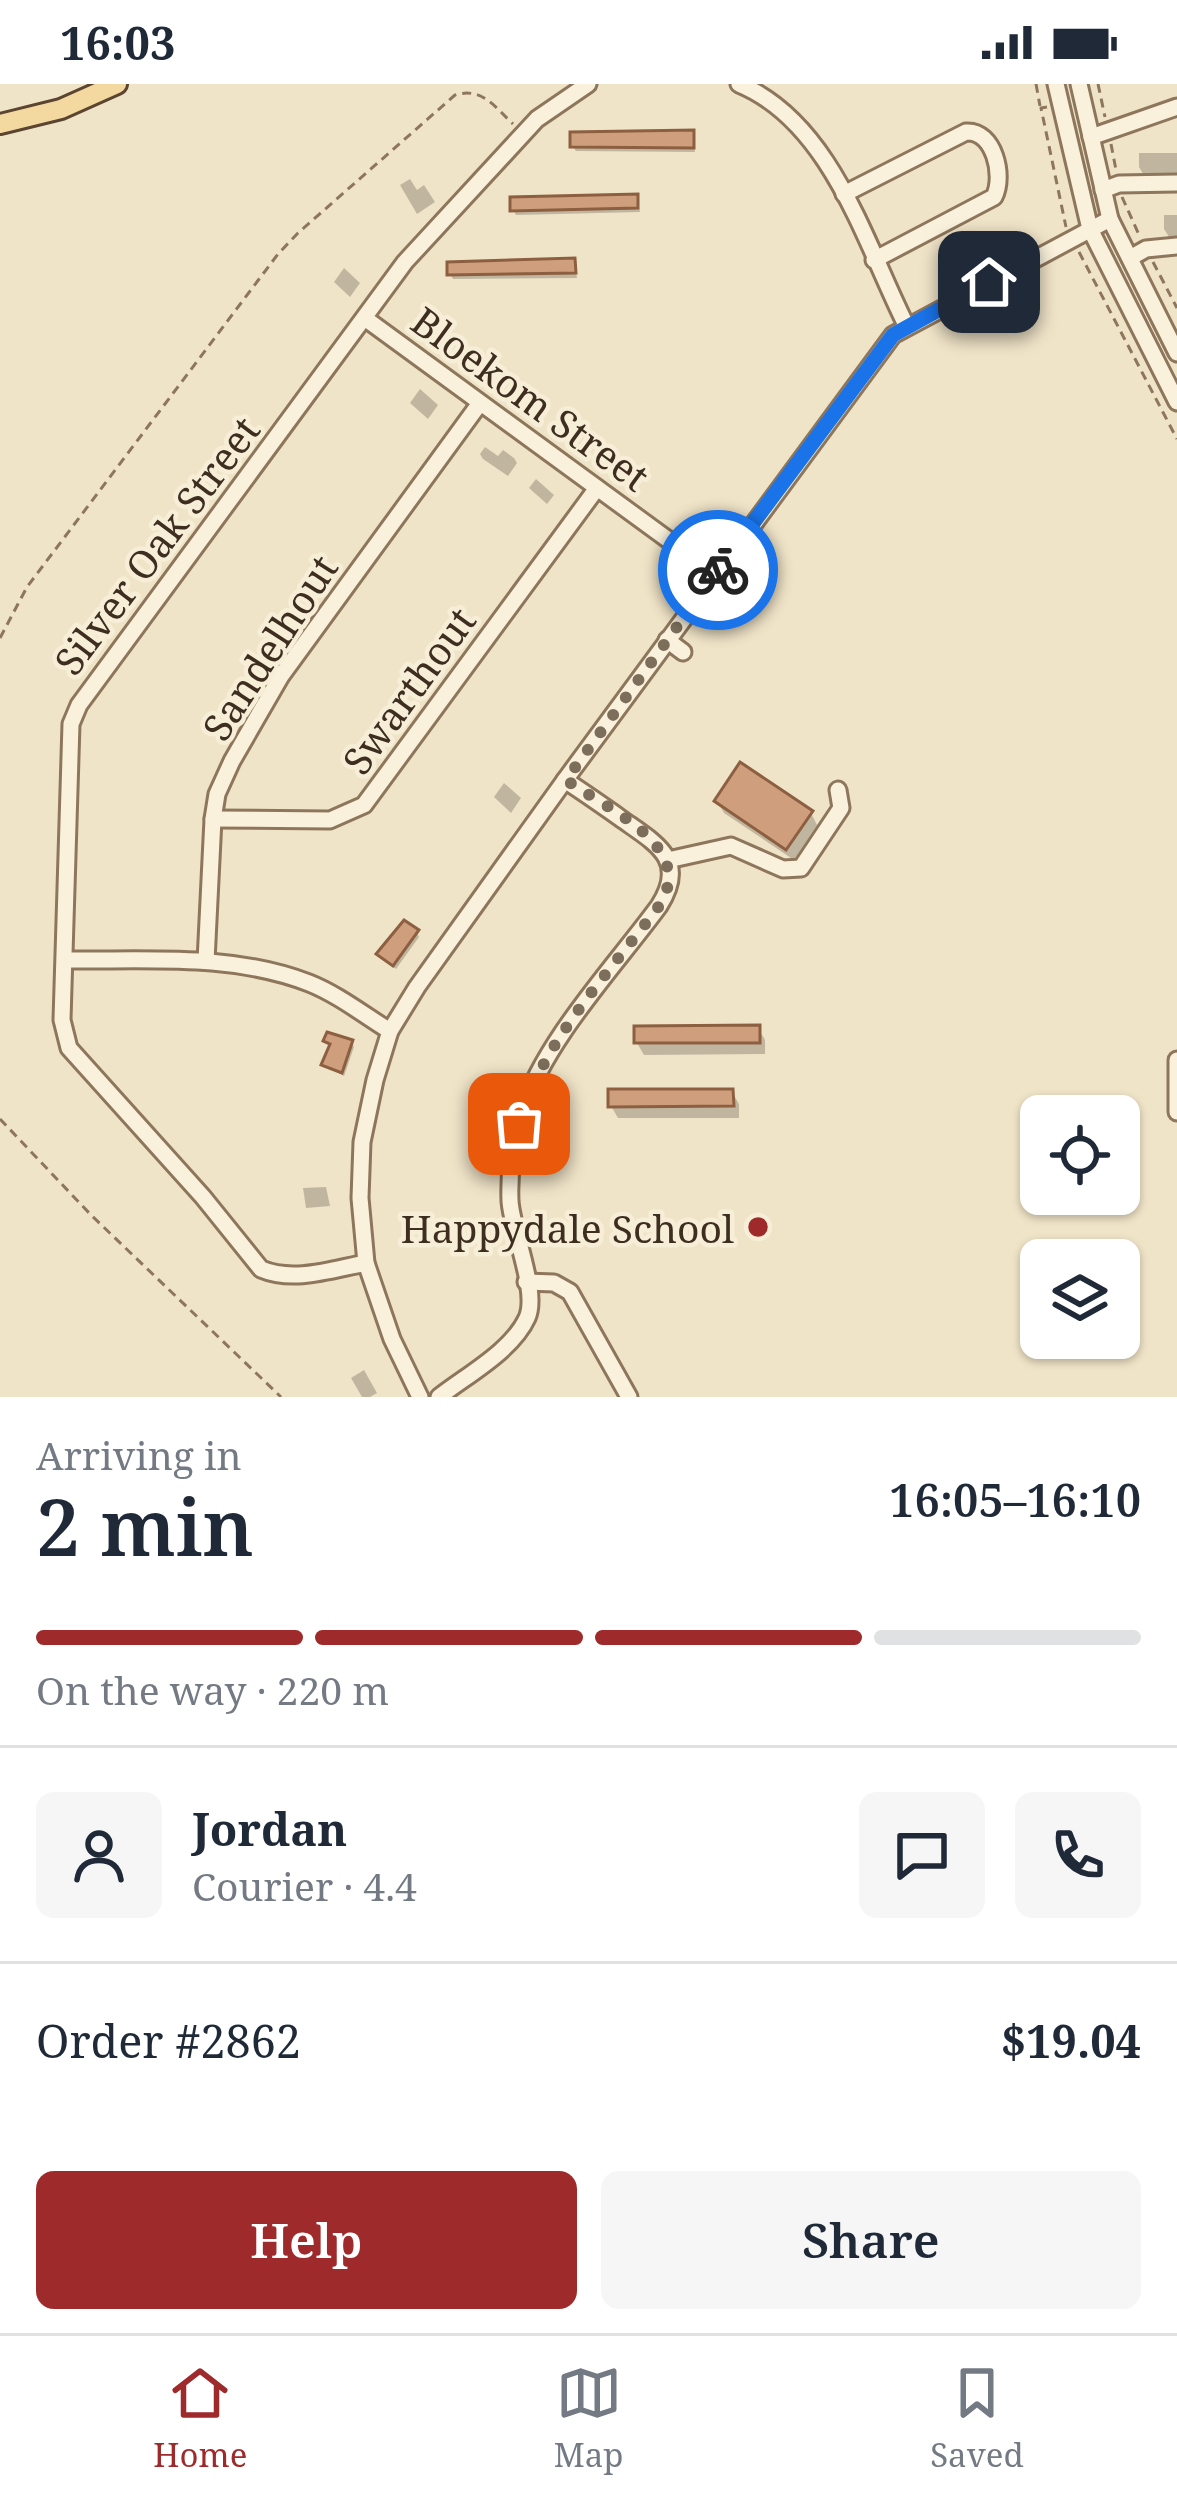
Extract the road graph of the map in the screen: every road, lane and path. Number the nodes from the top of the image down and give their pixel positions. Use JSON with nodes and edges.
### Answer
{"nodes":[{"id":1,"x":117,"y":84,"type":"edge"},
{"id":2,"x":587,"y":84,"type":"edge"},
{"id":3,"x":740,"y":84,"type":"edge"},
{"id":4,"x":1036,"y":84,"type":"edge"},
{"id":5,"x":1056,"y":84,"type":"edge"},
{"id":6,"x":1079,"y":84,"type":"edge"},
{"id":7,"x":1098,"y":84,"type":"edge"},
{"id":8,"x":1177,"y":107,"type":"edge"},
{"id":9,"x":1041,"y":108,"type":"dead end"},
{"id":10,"x":0,"y":124,"type":"edge"},
{"id":11,"x":1099,"y":133,"type":"junction"},
{"id":12,"x":524,"y":134,"type":"junction"},
{"id":13,"x":1177,"y":183,"type":"edge"},
{"id":14,"x":1111,"y":187,"type":"junction"},
{"id":15,"x":844,"y":194,"type":"junction"},
{"id":16,"x":1110,"y":219,"type":"junction"},
{"id":17,"x":1090,"y":229,"type":"junction"},
{"id":18,"x":1177,"y":245,"type":"edge"},
{"id":19,"x":1146,"y":249,"type":"junction"},
{"id":20,"x":1130,"y":258,"type":"junction"},
{"id":21,"x":874,"y":260,"type":"junction"},
{"id":22,"x":1177,"y":308,"type":"edge"},
{"id":23,"x":366,"y":319,"type":"junction"},
{"id":24,"x":906,"y":325,"type":"junction"},
{"id":25,"x":1177,"y":353,"type":"edge"},
{"id":26,"x":1177,"y":402,"type":"edge"},
{"id":27,"x":480,"y":404,"type":"junction"},
{"id":28,"x":597,"y":488,"type":"junction"},
{"id":29,"x":716,"y":574,"type":"junction"},
{"id":30,"x":0,"y":638,"type":"edge"},
{"id":31,"x":667,"y":640,"type":"junction"},
{"id":32,"x":683,"y":652,"type":"dead end"},
{"id":33,"x":566,"y":780,"type":"junction"},
{"id":34,"x":838,"y":790,"type":"dead end"},
{"id":35,"x":213,"y":819,"type":"junction"},
{"id":36,"x":668,"y":860,"type":"junction"},
{"id":37,"x":65,"y":960,"type":"junction"},
{"id":38,"x":206,"y":961,"type":"junction"},
{"id":39,"x":390,"y":1031,"type":"junction"},
{"id":40,"x":1177,"y":1060,"type":"edge"},
{"id":41,"x":1177,"y":1112,"type":"edge"},
{"id":42,"x":0,"y":1119,"type":"edge"},
{"id":43,"x":366,"y":1263,"type":"junction"},
{"id":44,"x":526,"y":1282,"type":"junction"},
{"id":45,"x":281,"y":1397,"type":"edge"},
{"id":46,"x":420,"y":1397,"type":"edge"},
{"id":47,"x":439,"y":1397,"type":"edge"},
{"id":48,"x":629,"y":1397,"type":"edge"}],
"edges":[{"from":1,"to":10,"type":"main road"},
{"from":2,"to":12,"type":"street","name":"Silver Oak Street"},
{"from":3,"to":15,"type":"street"},
{"from":4,"to":9,"type":"path"},
{"from":5,"to":17,"type":"street"},
{"from":6,"to":11,"type":"street"},
{"from":7,"to":11,"type":"path"},
{"from":8,"to":11,"type":"street"},
{"from":11,"to":14,"type":"street"},
{"from":11,"to":14,"type":"path"},
{"from":12,"to":23,"type":"street","name":"Silver Oak Street"},
{"from":12,"to":30,"type":"path"},
{"from":13,"to":14,"type":"street"},
{"from":14,"to":16,"type":"street"},
{"from":14,"to":19,"type":"path"},
{"from":15,"to":21,"type":"street"},
{"from":15,"to":21,"type":"street"},
{"from":16,"to":17,"type":"street"},
{"from":16,"to":20,"type":"street"},
{"from":17,"to":24,"type":"street"},
{"from":17,"to":26,"type":"street"},
{"from":18,"to":19,"type":"street"},
{"from":19,"to":20,"type":"street"},
{"from":19,"to":22,"type":"path"},
{"from":20,"to":25,"type":"street"},
{"from":21,"to":24,"type":"street"},
{"from":23,"to":27,"type":"street","name":"Bloekom Street"},
{"from":23,"to":37,"type":"street","name":"Silver Oak Street"},
{"from":24,"to":29,"type":"street"},
{"from":27,"to":28,"type":"street","name":"Bloekom Street"},
{"from":27,"to":35,"type":"street","name":"Sandelhout"},
{"from":28,"to":29,"type":"street","name":"Bloekom Street"},
{"from":28,"to":35,"type":"street","name":"Swarthout"},
{"from":29,"to":31,"type":"street"},
{"from":31,"to":32,"type":"street"},
{"from":31,"to":33,"type":"street"},
{"from":33,"to":36,"type":"street"},
{"from":33,"to":39,"type":"street"},
{"from":34,"to":36,"type":"street"},
{"from":35,"to":38,"type":"street","name":"Sandelhout"},
{"from":36,"to":44,"type":"street"},
{"from":37,"to":38,"type":"street"},
{"from":37,"to":43,"type":"street","name":"Silver Oak Street"},
{"from":38,"to":39,"type":"street"},
{"from":39,"to":43,"type":"street"},
{"from":40,"to":41,"type":"street"},
{"from":42,"to":45,"type":"path"},
{"from":43,"to":46,"type":"street"},
{"from":44,"to":47,"type":"street"},
{"from":44,"to":48,"type":"street"}]}
